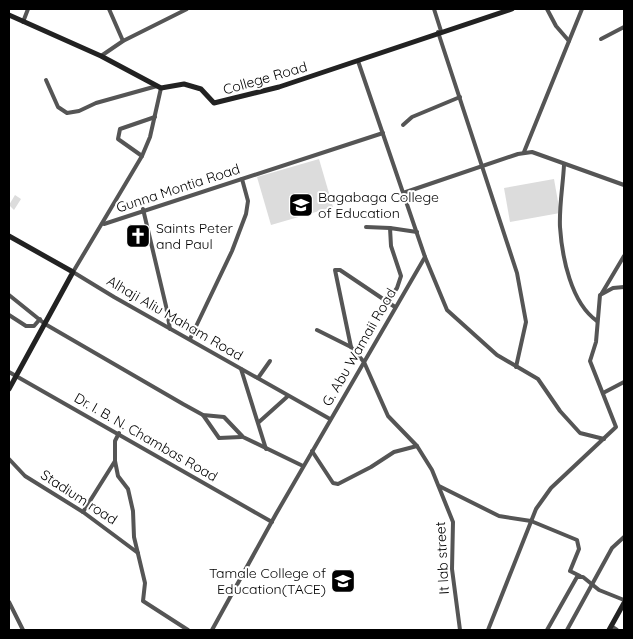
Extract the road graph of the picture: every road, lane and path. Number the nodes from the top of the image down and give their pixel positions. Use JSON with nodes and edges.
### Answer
{"nodes":[{"id":1,"x":28,"y":9,"type":"edge"},
{"id":2,"x":109,"y":9,"type":"edge"},
{"id":3,"x":188,"y":9,"type":"edge"},
{"id":4,"x":434,"y":9,"type":"edge"},
{"id":5,"x":512,"y":9,"type":"edge"},
{"id":6,"x":547,"y":9,"type":"edge"},
{"id":7,"x":582,"y":9,"type":"edge"},
{"id":8,"x":9,"y":15,"type":"edge"},
{"id":9,"x":23,"y":22,"type":"junction"},
{"id":10,"x":624,"y":27,"type":"edge"},
{"id":11,"x":440,"y":32,"type":"junction"},
{"id":12,"x":601,"y":40,"type":"dead end"},
{"id":13,"x":123,"y":41,"type":"junction"},
{"id":14,"x":569,"y":41,"type":"junction"},
{"id":15,"x":101,"y":56,"type":"junction"},
{"id":16,"x":358,"y":61,"type":"junction"},
{"id":17,"x":46,"y":80,"type":"dead end"},
{"id":18,"x":159,"y":87,"type":"junction"},
{"id":19,"x":460,"y":97,"type":"junction"},
{"id":20,"x":155,"y":117,"type":"junction"},
{"id":21,"x":403,"y":125,"type":"dead end"},
{"id":22,"x":383,"y":133,"type":"junction"},
{"id":23,"x":524,"y":152,"type":"junction"},
{"id":24,"x":142,"y":156,"type":"junction"},
{"id":25,"x":564,"y":164,"type":"junction"},
{"id":26,"x":483,"y":166,"type":"junction"},
{"id":27,"x":242,"y":178,"type":"junction"},
{"id":28,"x":624,"y":185,"type":"edge"},
{"id":29,"x":403,"y":193,"type":"junction"},
{"id":30,"x":143,"y":209,"type":"junction"},
{"id":31,"x":104,"y":224,"type":"junction"},
{"id":32,"x":366,"y":227,"type":"dead end"},
{"id":33,"x":390,"y":228,"type":"junction"},
{"id":34,"x":417,"y":232,"type":"junction"},
{"id":35,"x":9,"y":236,"type":"edge"},
{"id":36,"x":425,"y":256,"type":"junction"},
{"id":37,"x":624,"y":256,"type":"edge"},
{"id":38,"x":74,"y":272,"type":"junction"},
{"id":39,"x":624,"y":287,"type":"edge"},
{"id":40,"x":602,"y":292,"type":"junction"},
{"id":41,"x":9,"y":295,"type":"edge"},
{"id":42,"x":388,"y":302,"type":"junction"},
{"id":43,"x":395,"y":307,"type":"junction"},
{"id":44,"x":9,"y":315,"type":"edge"},
{"id":45,"x":40,"y":319,"type":"junction"},
{"id":46,"x":597,"y":321,"type":"junction"},
{"id":47,"x":45,"y":324,"type":"junction"},
{"id":48,"x":170,"y":329,"type":"junction"},
{"id":49,"x":317,"y":330,"type":"dead end"},
{"id":50,"x":190,"y":339,"type":"junction"},
{"id":51,"x":351,"y":347,"type":"junction"},
{"id":52,"x":270,"y":360,"type":"dead end"},
{"id":53,"x":364,"y":362,"type":"junction"},
{"id":54,"x":516,"y":367,"type":"junction"},
{"id":55,"x":241,"y":369,"type":"junction"},
{"id":56,"x":9,"y":373,"type":"edge"},
{"id":57,"x":16,"y":376,"type":"junction"},
{"id":58,"x":258,"y":378,"type":"junction"},
{"id":59,"x":624,"y":382,"type":"edge"},
{"id":60,"x":9,"y":389,"type":"edge"},
{"id":61,"x":603,"y":393,"type":"junction"},
{"id":62,"x":288,"y":396,"type":"junction"},
{"id":63,"x":203,"y":415,"type":"junction"},
{"id":64,"x":330,"y":419,"type":"junction"},
{"id":65,"x":259,"y":422,"type":"junction"},
{"id":66,"x":118,"y":433,"type":"junction"},
{"id":67,"x":243,"y":437,"type":"junction"},
{"id":68,"x":604,"y":438,"type":"junction"},
{"id":69,"x":417,"y":446,"type":"junction"},
{"id":70,"x":266,"y":449,"type":"junction"},
{"id":71,"x":312,"y":451,"type":"junction"},
{"id":72,"x":9,"y":459,"type":"edge"},
{"id":73,"x":115,"y":461,"type":"junction"},
{"id":74,"x":303,"y":466,"type":"junction"},
{"id":75,"x":439,"y":486,"type":"junction"},
{"id":76,"x":83,"y":512,"type":"junction"},
{"id":77,"x":531,"y":521,"type":"junction"},
{"id":78,"x":272,"y":522,"type":"junction"},
{"id":79,"x":624,"y":537,"type":"edge"},
{"id":80,"x":138,"y":553,"type":"junction"},
{"id":81,"x":580,"y":576,"type":"junction"},
{"id":82,"x":592,"y":584,"type":"junction"},
{"id":83,"x":9,"y":602,"type":"edge"},
{"id":84,"x":624,"y":602,"type":"edge"},
{"id":85,"x":610,"y":628,"type":"edge"},
{"id":86,"x":23,"y":630,"type":"edge"},
{"id":87,"x":188,"y":630,"type":"edge"},
{"id":88,"x":212,"y":630,"type":"edge"},
{"id":89,"x":460,"y":630,"type":"edge"},
{"id":90,"x":488,"y":630,"type":"edge"},
{"id":91,"x":547,"y":630,"type":"edge"},
{"id":92,"x":567,"y":630,"type":"edge"},
{"id":93,"x":617,"y":630,"type":"edge"}],
"edges":[{"from":1,"to":9,"type":"street"},
{"from":2,"to":13,"type":"street"},
{"from":3,"to":13,"type":"street"},
{"from":4,"to":11,"type":"street"},
{"from":5,"to":11,"type":"street","name":"College Road"},
{"from":6,"to":14,"type":"street"},
{"from":7,"to":14,"type":"street"},
{"from":8,"to":9,"type":"street"},
{"from":9,"to":15,"type":"street"},
{"from":10,"to":12,"type":"street"},
{"from":11,"to":16,"type":"street","name":"College Road"},
{"from":11,"to":19,"type":"street"},
{"from":13,"to":15,"type":"street"},
{"from":14,"to":23,"type":"street"},
{"from":15,"to":18,"type":"street"},
{"from":16,"to":18,"type":"street","name":"College Road"},
{"from":16,"to":22,"type":"street"},
{"from":17,"to":18,"type":"street"},
{"from":18,"to":20,"type":"street"},
{"from":19,"to":21,"type":"street"},
{"from":19,"to":26,"type":"street"},
{"from":20,"to":24,"type":"street"},
{"from":20,"to":24,"type":"street"},
{"from":22,"to":27,"type":"street","name":"Gunna Montia Road"},
{"from":22,"to":29,"type":"street"},
{"from":23,"to":25,"type":"street"},
{"from":23,"to":26,"type":"street"},
{"from":24,"to":31,"type":"street"},
{"from":25,"to":28,"type":"street"},
{"from":25,"to":46,"type":"street"},
{"from":26,"to":29,"type":"street"},
{"from":26,"to":54,"type":"street"},
{"from":27,"to":30,"type":"street","name":"Gunna Montia Road"},
{"from":27,"to":50,"type":"street"},
{"from":29,"to":34,"type":"street"},
{"from":30,"to":31,"type":"street","name":"Gunna Montia Road"},
{"from":30,"to":48,"type":"street"},
{"from":31,"to":38,"type":"street","name":"Gunna Montia Road"},
{"from":32,"to":33,"type":"street"},
{"from":33,"to":34,"type":"street"},
{"from":33,"to":42,"type":"street"},
{"from":34,"to":36,"type":"street"},
{"from":35,"to":38,"type":"street","name":"Alhaji Aliu Maham Road"},
{"from":36,"to":43,"type":"street","name":"G. Abu Wamaii Road"},
{"from":36,"to":54,"type":"street"},
{"from":37,"to":40,"type":"street"},
{"from":38,"to":47,"type":"street","name":"Gunna Montia Road"},
{"from":38,"to":48,"type":"street","name":"Alhaji Aliu Maham Road"},
{"from":39,"to":40,"type":"street"},
{"from":40,"to":46,"type":"street"},
{"from":41,"to":45,"type":"street"},
{"from":42,"to":43,"type":"street"},
{"from":42,"to":51,"type":"street"},
{"from":43,"to":53,"type":"street","name":"G. Abu Wamaii Road"},
{"from":44,"to":45,"type":"street"},
{"from":45,"to":47,"type":"street"},
{"from":46,"to":61,"type":"street"},
{"from":47,"to":57,"type":"street","name":"Gunna Montia Road"},
{"from":47,"to":63,"type":"street"},
{"from":48,"to":50,"type":"street","name":"Alhaji Aliu Maham Road"},
{"from":49,"to":51,"type":"street"},
{"from":50,"to":55,"type":"street","name":"Alhaji Aliu Maham Road"},
{"from":51,"to":53,"type":"street","name":"It lab street"},
{"from":52,"to":58,"type":"street"},
{"from":53,"to":64,"type":"street","name":"G. Abu Wamaii Road"},
{"from":53,"to":69,"type":"street","name":"It lab street"},
{"from":54,"to":68,"type":"street"},
{"from":55,"to":58,"type":"street","name":"Alhaji Aliu Maham Road"},
{"from":55,"to":65,"type":"street"},
{"from":56,"to":57,"type":"street","name":"Dr. I. B. N. Chambas Road"},
{"from":57,"to":60,"type":"street","name":"Gunna Montia Road"},
{"from":57,"to":66,"type":"street","name":"Dr. I. B. N. Chambas Road"},
{"from":58,"to":62,"type":"street","name":"Alhaji Aliu Maham Road"},
{"from":59,"to":61,"type":"street"},
{"from":61,"to":68,"type":"street"},
{"from":62,"to":64,"type":"street","name":"Alhaji Aliu Maham Road"},
{"from":62,"to":65,"type":"street"},
{"from":63,"to":67,"type":"street"},
{"from":63,"to":67,"type":"street"},
{"from":64,"to":71,"type":"street","name":"G. Abu Wamaii Road"},
{"from":65,"to":70,"type":"street"},
{"from":66,"to":73,"type":"street"},
{"from":66,"to":78,"type":"street","name":"Dr. I. B. N. Chambas Road"},
{"from":67,"to":70,"type":"street"},
{"from":68,"to":77,"type":"street"},
{"from":69,"to":71,"type":"street"},
{"from":69,"to":75,"type":"street","name":"It lab street"},
{"from":70,"to":74,"type":"street"},
{"from":71,"to":74,"type":"street","name":"G. Abu Wamaii Road"},
{"from":72,"to":76,"type":"street","name":"Stadium road"},
{"from":73,"to":76,"type":"street"},
{"from":73,"to":80,"type":"street","name":"Stadium road"},
{"from":74,"to":78,"type":"street","name":"G. Abu Wamaii Road"},
{"from":75,"to":77,"type":"street"},
{"from":75,"to":89,"type":"street","name":"It lab street"},
{"from":76,"to":80,"type":"street","name":"Stadium road"},
{"from":77,"to":81,"type":"street"},
{"from":77,"to":90,"type":"street"},
{"from":78,"to":88,"type":"street","name":"G. Abu Wamaii Road"},
{"from":79,"to":82,"type":"street"},
{"from":80,"to":87,"type":"street","name":"Stadium road"},
{"from":81,"to":82,"type":"street"},
{"from":81,"to":91,"type":"street"},
{"from":82,"to":84,"type":"street"},
{"from":82,"to":92,"type":"street"},
{"from":83,"to":86,"type":"street"},
{"from":84,"to":85,"type":"street"},
{"from":85,"to":93,"type":"street"}]}
